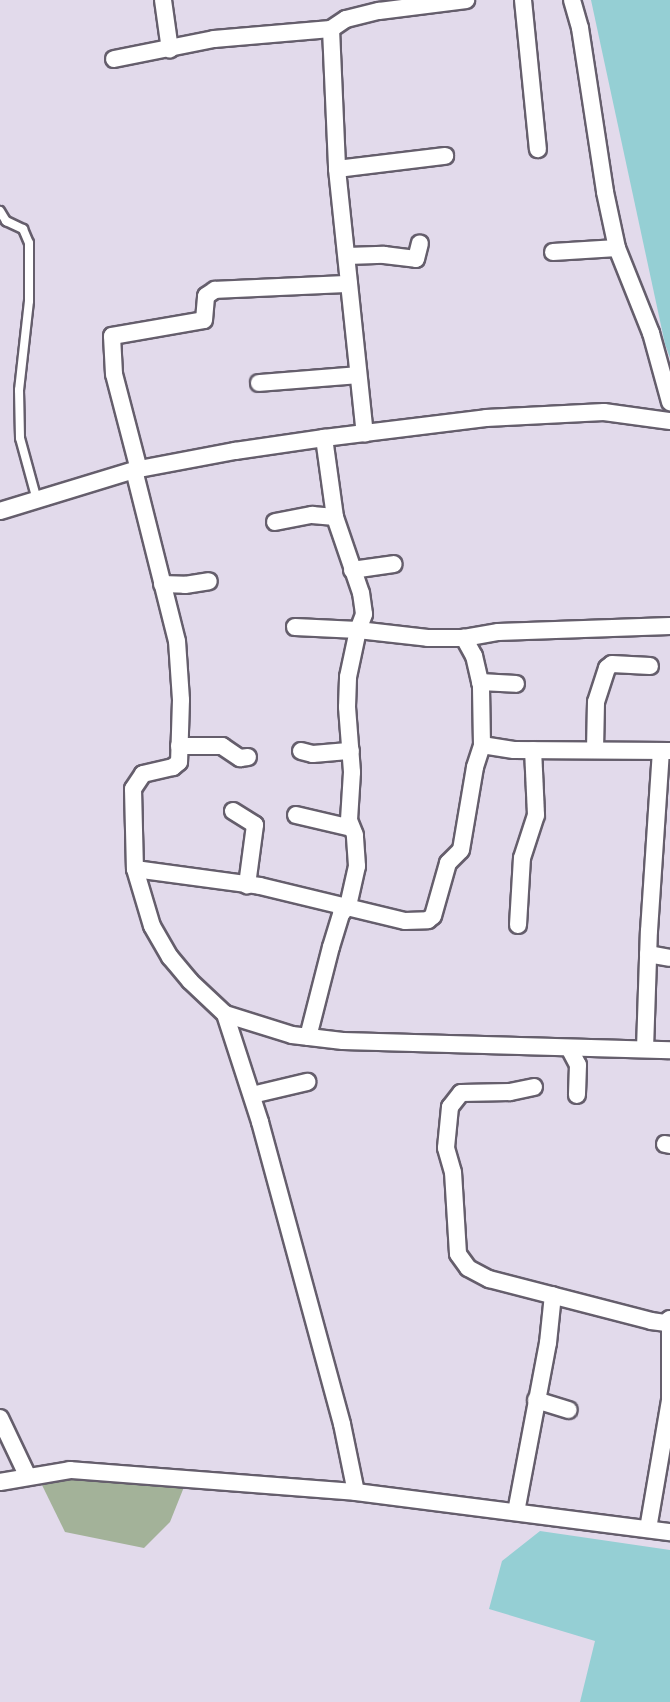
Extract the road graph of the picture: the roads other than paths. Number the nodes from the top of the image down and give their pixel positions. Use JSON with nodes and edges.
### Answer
{"nodes":[{"id":1,"x":163,"y":0,"type":"edge"},
{"id":2,"x":466,"y":0,"type":"edge"},
{"id":3,"x":523,"y":0,"type":"edge"},
{"id":4,"x":572,"y":0,"type":"edge"},
{"id":5,"x":331,"y":29,"type":"junction"},
{"id":6,"x":170,"y":50,"type":"junction"},
{"id":7,"x":114,"y":59,"type":"dead end"},
{"id":8,"x":538,"y":149,"type":"dead end"},
{"id":9,"x":446,"y":156,"type":"dead end"},
{"id":10,"x":337,"y":169,"type":"junction"},
{"id":11,"x":0,"y":211,"type":"edge"},
{"id":12,"x":419,"y":243,"type":"dead end"},
{"id":13,"x":617,"y":248,"type":"junction"},
{"id":14,"x":553,"y":252,"type":"dead end"},
{"id":15,"x":346,"y":256,"type":"junction"},
{"id":16,"x":349,"y":284,"type":"junction"},
{"id":17,"x":358,"y":375,"type":"junction"},
{"id":18,"x":259,"y":383,"type":"dead end"},
{"id":19,"x":670,"y":402,"type":"edge"},
{"id":20,"x":670,"y":421,"type":"edge"},
{"id":21,"x":365,"y":433,"type":"junction"},
{"id":22,"x":324,"y":439,"type":"junction"},
{"id":23,"x":136,"y":470,"type":"junction"},
{"id":24,"x":37,"y":500,"type":"junction"},
{"id":25,"x":0,"y":511,"type":"edge"},
{"id":26,"x":335,"y":517,"type":"junction"},
{"id":27,"x":275,"y":522,"type":"dead end"},
{"id":28,"x":394,"y":564,"type":"dead end"},
{"id":29,"x":352,"y":570,"type":"junction"},
{"id":30,"x":209,"y":581,"type":"dead end"},
{"id":31,"x":162,"y":584,"type":"junction"},
{"id":32,"x":670,"y":626,"type":"edge"},
{"id":33,"x":295,"y":627,"type":"dead end"},
{"id":34,"x":358,"y":630,"type":"junction"},
{"id":35,"x":464,"y":638,"type":"junction"},
{"id":36,"x":650,"y":666,"type":"dead end"},
{"id":37,"x":480,"y":682,"type":"junction"},
{"id":38,"x":516,"y":684,"type":"dead end"},
{"id":39,"x":482,"y":745,"type":"junction"},
{"id":40,"x":179,"y":746,"type":"junction"},
{"id":41,"x":533,"y":750,"type":"junction"},
{"id":42,"x":595,"y":750,"type":"junction"},
{"id":43,"x":301,"y":751,"type":"dead end"},
{"id":44,"x":351,"y":751,"type":"junction"},
{"id":45,"x":666,"y":751,"type":"edge"},
{"id":46,"x":247,"y":757,"type":"dead end"},
{"id":47,"x":233,"y":811,"type":"dead end"},
{"id":48,"x":296,"y":815,"type":"dead end"},
{"id":49,"x":352,"y":828,"type":"junction"},
{"id":50,"x":135,"y":869,"type":"junction"},
{"id":51,"x":247,"y":885,"type":"junction"},
{"id":52,"x":348,"y":906,"type":"junction"},
{"id":53,"x":518,"y":925,"type":"dead end"},
{"id":54,"x":648,"y":954,"type":"junction"},
{"id":55,"x":670,"y":958,"type":"edge"},
{"id":56,"x":225,"y":1014,"type":"junction"},
{"id":57,"x":308,"y":1037,"type":"junction"},
{"id":58,"x":569,"y":1048,"type":"junction"},
{"id":59,"x":645,"y":1049,"type":"junction"},
{"id":60,"x":670,"y":1050,"type":"edge"},
{"id":61,"x":307,"y":1082,"type":"dead end"},
{"id":62,"x":534,"y":1087,"type":"dead end"},
{"id":63,"x":252,"y":1095,"type":"junction"},
{"id":64,"x":577,"y":1095,"type":"dead end"},
{"id":65,"x":553,"y":1295,"type":"junction"},
{"id":66,"x":670,"y":1319,"type":"edge"},
{"id":67,"x":536,"y":1400,"type":"junction"},
{"id":68,"x":569,"y":1410,"type":"dead end"},
{"id":69,"x":0,"y":1418,"type":"edge"},
{"id":70,"x":28,"y":1477,"type":"junction"},
{"id":71,"x":0,"y":1482,"type":"edge"},
{"id":72,"x":356,"y":1492,"type":"junction"},
{"id":73,"x":516,"y":1512,"type":"junction"},
{"id":74,"x":648,"y":1529,"type":"junction"},
{"id":75,"x":670,"y":1532,"type":"edge"}],
"edges":[{"from":1,"to":6,"type":"street"},
{"from":2,"to":5,"type":"street"},
{"from":3,"to":8,"type":"street"},
{"from":4,"to":13,"type":"street"},
{"from":5,"to":6,"type":"street"},
{"from":5,"to":10,"type":"street"},
{"from":6,"to":7,"type":"street"},
{"from":9,"to":10,"type":"street"},
{"from":10,"to":15,"type":"street"},
{"from":11,"to":24,"type":"lane"},
{"from":12,"to":15,"type":"street"},
{"from":13,"to":14,"type":"street"},
{"from":13,"to":19,"type":"street"},
{"from":15,"to":16,"type":"street"},
{"from":16,"to":17,"type":"street"},
{"from":16,"to":23,"type":"street"},
{"from":17,"to":18,"type":"street"},
{"from":17,"to":21,"type":"street"},
{"from":20,"to":21,"type":"street"},
{"from":21,"to":22,"type":"street"},
{"from":22,"to":23,"type":"street"},
{"from":22,"to":26,"type":"street"},
{"from":23,"to":24,"type":"street"},
{"from":23,"to":31,"type":"street"},
{"from":24,"to":25,"type":"street"},
{"from":26,"to":27,"type":"street"},
{"from":26,"to":29,"type":"street"},
{"from":28,"to":29,"type":"street"},
{"from":29,"to":34,"type":"street"},
{"from":30,"to":31,"type":"street"},
{"from":31,"to":40,"type":"street"},
{"from":32,"to":35,"type":"street"},
{"from":33,"to":34,"type":"street"},
{"from":34,"to":35,"type":"street"},
{"from":34,"to":44,"type":"street"},
{"from":35,"to":37,"type":"street"},
{"from":36,"to":42,"type":"street"},
{"from":37,"to":38,"type":"street"},
{"from":37,"to":39,"type":"street"},
{"from":39,"to":41,"type":"street"},
{"from":39,"to":52,"type":"street"},
{"from":40,"to":46,"type":"street"},
{"from":40,"to":50,"type":"street"},
{"from":41,"to":42,"type":"street"},
{"from":41,"to":53,"type":"street"},
{"from":42,"to":45,"type":"street"},
{"from":43,"to":44,"type":"street"},
{"from":44,"to":49,"type":"street"},
{"from":45,"to":54,"type":"street"},
{"from":47,"to":51,"type":"street"},
{"from":48,"to":49,"type":"street"},
{"from":49,"to":52,"type":"street"},
{"from":50,"to":51,"type":"street"},
{"from":50,"to":56,"type":"street"},
{"from":51,"to":52,"type":"street"},
{"from":52,"to":57,"type":"street"},
{"from":54,"to":55,"type":"street"},
{"from":54,"to":59,"type":"street"},
{"from":56,"to":57,"type":"street"},
{"from":56,"to":63,"type":"street"},
{"from":57,"to":58,"type":"street"},
{"from":58,"to":59,"type":"street"},
{"from":58,"to":64,"type":"street"},
{"from":59,"to":60,"type":"street"},
{"from":61,"to":63,"type":"street"},
{"from":62,"to":65,"type":"street"},
{"from":63,"to":72,"type":"street"},
{"from":65,"to":66,"type":"street"},
{"from":65,"to":67,"type":"street"},
{"from":66,"to":74,"type":"street"},
{"from":67,"to":68,"type":"street"},
{"from":67,"to":73,"type":"street"},
{"from":69,"to":70,"type":"street"},
{"from":70,"to":71,"type":"street"},
{"from":70,"to":72,"type":"street"},
{"from":72,"to":73,"type":"street"},
{"from":73,"to":74,"type":"street"},
{"from":74,"to":75,"type":"street"}]}
